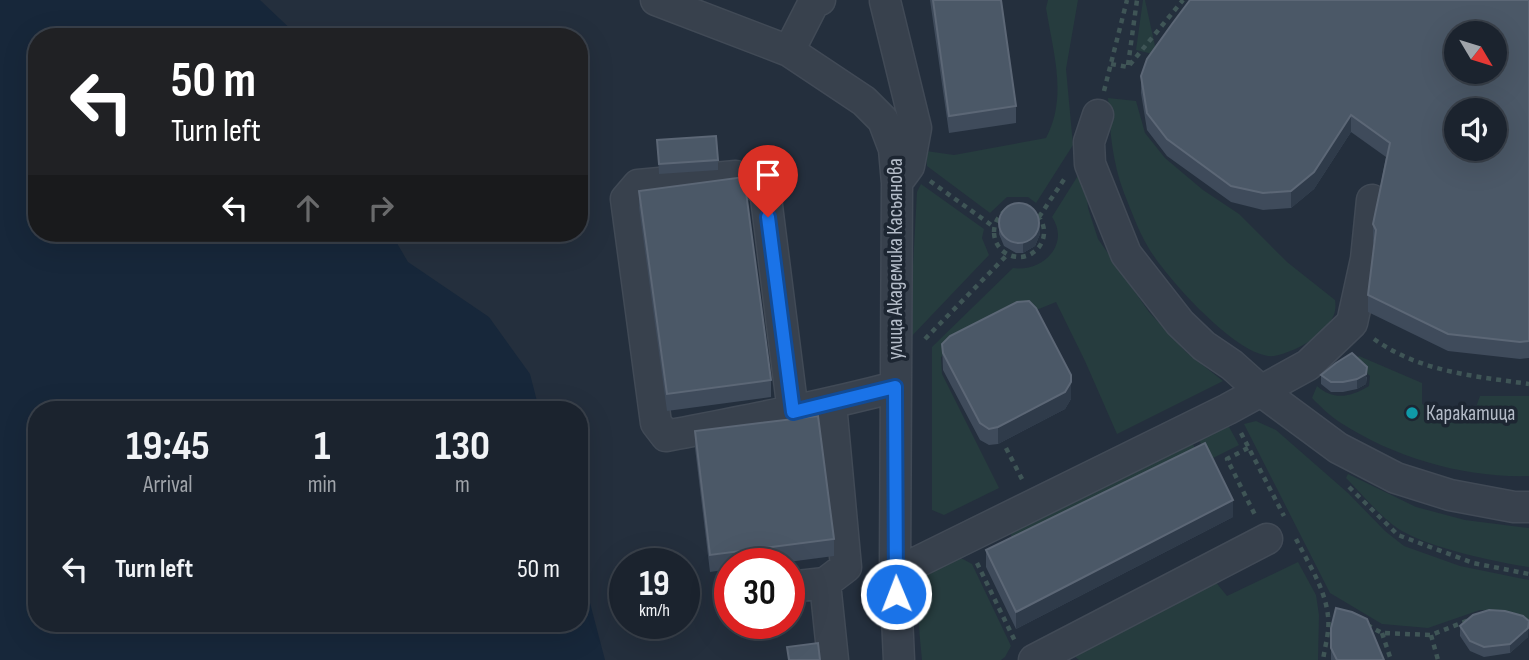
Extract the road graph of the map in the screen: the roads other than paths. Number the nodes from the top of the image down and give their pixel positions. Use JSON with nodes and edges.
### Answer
{"nodes":[{"id":1,"x":656,"y":0,"type":"edge"},
{"id":2,"x":820,"y":0,"type":"edge"},
{"id":3,"x":885,"y":1,"type":"edge"},
{"id":4,"x":789,"y":51,"type":"junction"},
{"id":5,"x":1098,"y":115,"type":"road end"},
{"id":6,"x":903,"y":175,"type":"junction"},
{"id":7,"x":1372,"y":200,"type":"dead end"},
{"id":8,"x":895,"y":378,"type":"junction"},
{"id":9,"x":1261,"y":391,"type":"junction"},
{"id":10,"x":831,"y":404,"type":"junction"},
{"id":11,"x":793,"y":412,"type":"junction"},
{"id":12,"x":1529,"y":508,"type":"edge"},
{"id":13,"x":1281,"y":529,"type":"road end"},
{"id":14,"x":895,"y":573,"type":"junction"},
{"id":15,"x":825,"y":583,"type":"junction"},
{"id":16,"x":805,"y":585,"type":"edge"},
{"id":17,"x":833,"y":660,"type":"edge"},
{"id":18,"x":899,"y":660,"type":"edge"},
{"id":19,"x":1034,"y":660,"type":"edge"}],
"edges":[{"from":1,"to":4,"type":"street","name":"улица Академика Касьянова"},
{"from":2,"to":4,"type":"street"},
{"from":3,"to":6,"type":"street"},
{"from":4,"to":6,"type":"street","name":"улица Академика Касьянова"},
{"from":5,"to":9,"type":"street"},
{"from":6,"to":8,"type":"street","name":"улица Академика Касьянова"},
{"from":7,"to":9,"type":"street"},
{"from":8,"to":10,"type":"street"},
{"from":8,"to":14,"type":"street","name":"улица Академика Касьянова"},
{"from":9,"to":12,"type":"street"},
{"from":9,"to":14,"type":"street"},
{"from":10,"to":11,"type":"street"},
{"from":10,"to":15,"type":"street"},
{"from":11,"to":11,"type":"street"},
{"from":13,"to":19,"type":"street"},
{"from":14,"to":18,"type":"street","name":"улица Академика Касьянова"},
{"from":15,"to":16,"type":"street"},
{"from":15,"to":17,"type":"street"}]}
